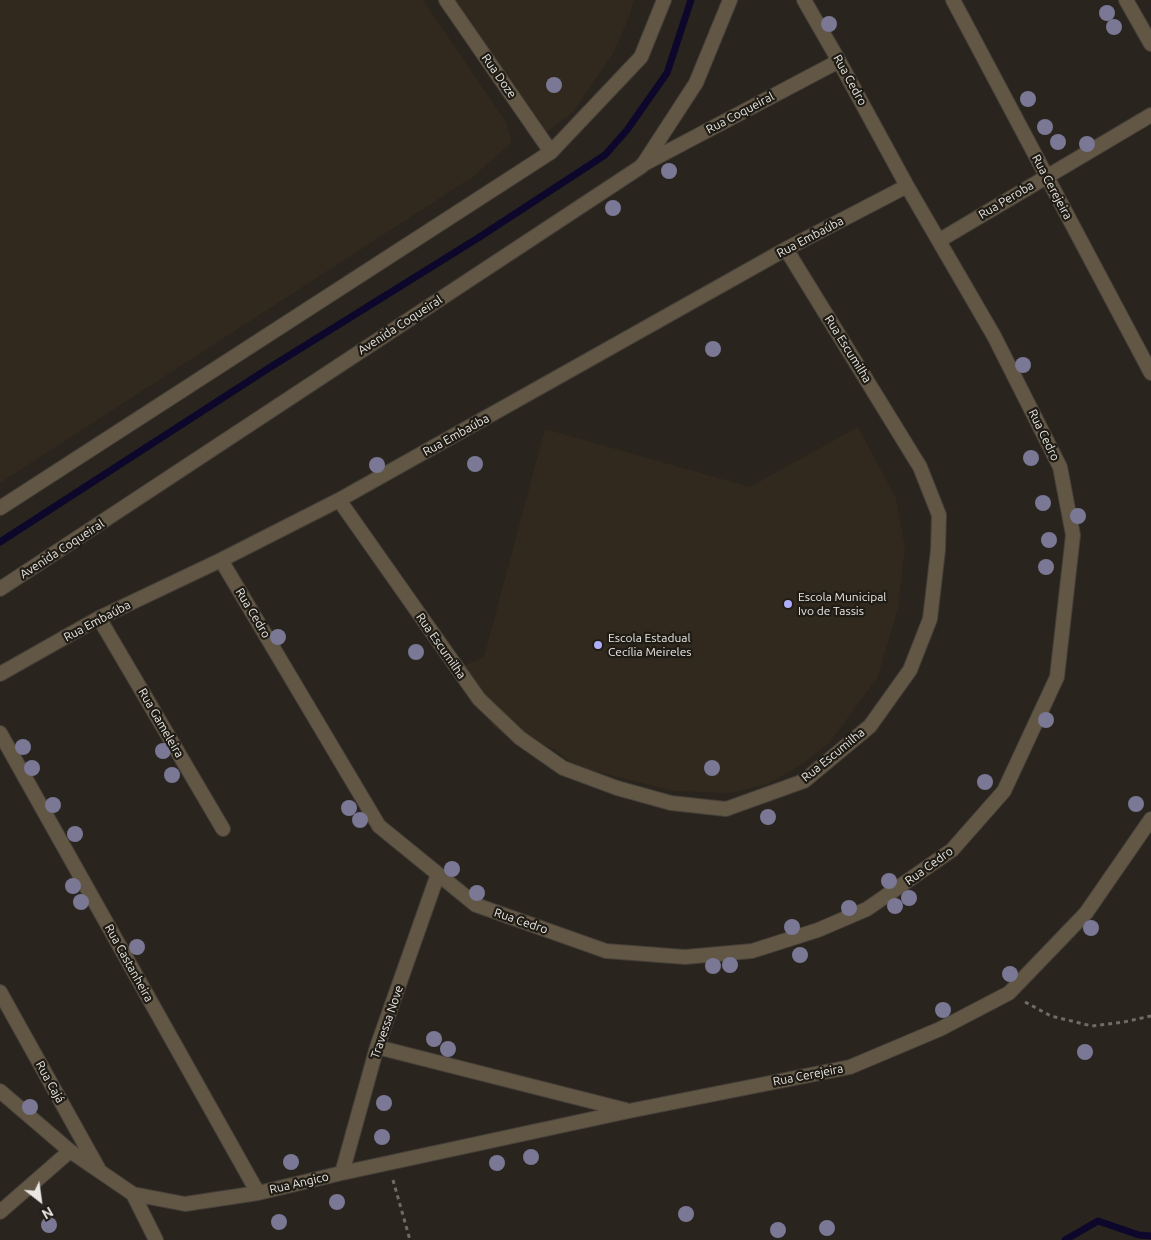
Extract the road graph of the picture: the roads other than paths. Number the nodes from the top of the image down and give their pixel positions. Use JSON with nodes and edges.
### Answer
{"nodes":[{"id":1,"x":446,"y":0,"type":"edge"},
{"id":2,"x":664,"y":0,"type":"edge"},
{"id":3,"x":730,"y":0,"type":"edge"},
{"id":4,"x":804,"y":0,"type":"edge"},
{"id":5,"x":954,"y":0,"type":"edge"},
{"id":6,"x":1126,"y":0,"type":"edge"},
{"id":7,"x":1151,"y":44,"type":"edge"},
{"id":8,"x":839,"y":61,"type":"junction"},
{"id":9,"x":1151,"y":115,"type":"edge"},
{"id":10,"x":551,"y":152,"type":"junction"},
{"id":11,"x":642,"y":166,"type":"junction"},
{"id":12,"x":1047,"y":177,"type":"junction"},
{"id":13,"x":907,"y":186,"type":"junction"},
{"id":14,"x":940,"y":240,"type":"junction"},
{"id":15,"x":786,"y":249,"type":"junction"},
{"id":16,"x":1151,"y":374,"type":"edge"},
{"id":17,"x":339,"y":500,"type":"junction"},
{"id":18,"x":0,"y":508,"type":"edge"},
{"id":19,"x":221,"y":560,"type":"junction"},
{"id":20,"x":0,"y":589,"type":"edge"},
{"id":21,"x":99,"y":618,"type":"junction"},
{"id":22,"x":0,"y":674,"type":"edge"},
{"id":23,"x":0,"y":733,"type":"edge"},
{"id":24,"x":1151,"y":819,"type":"edge"},
{"id":25,"x":222,"y":829,"type":"dead end"},
{"id":26,"x":438,"y":874,"type":"junction"},
{"id":27,"x":0,"y":992,"type":"edge"},
{"id":28,"x":377,"y":1047,"type":"junction"},
{"id":29,"x":0,"y":1091,"type":"edge"},
{"id":30,"x":629,"y":1111,"type":"junction"},
{"id":31,"x":70,"y":1151,"type":"junction"},
{"id":32,"x":99,"y":1171,"type":"junction"},
{"id":33,"x":342,"y":1173,"type":"junction"},
{"id":34,"x":258,"y":1193,"type":"junction"},
{"id":35,"x":133,"y":1194,"type":"junction"},
{"id":36,"x":0,"y":1212,"type":"edge"},
{"id":37,"x":156,"y":1240,"type":"edge"}],
"edges":[{"from":1,"to":10,"type":"street","name":"Rua Doze"},
{"from":2,"to":10,"type":"street"},
{"from":3,"to":11,"type":"street","name":"Avenida Coqueiral"},
{"from":4,"to":8,"type":"street","name":"Rua Cedro"},
{"from":5,"to":12,"type":"street","name":"Rua Cerejeira"},
{"from":6,"to":7,"type":"street"},
{"from":8,"to":11,"type":"street","name":"Rua Coqueiral"},
{"from":8,"to":13,"type":"street","name":"Rua Cedro"},
{"from":9,"to":12,"type":"street","name":"Rua Peroba"},
{"from":10,"to":18,"type":"street"},
{"from":11,"to":20,"type":"street","name":"Avenida Coqueiral"},
{"from":12,"to":14,"type":"street","name":"Rua Peroba"},
{"from":12,"to":16,"type":"street","name":"Rua Cerejeira"},
{"from":13,"to":14,"type":"street","name":"Rua Cedro"},
{"from":13,"to":15,"type":"street","name":"Rua Embaúba"},
{"from":14,"to":26,"type":"street","name":"Rua Cedro"},
{"from":15,"to":17,"type":"street","name":"Rua Embaúba"},
{"from":15,"to":17,"type":"street","name":"Rua Escumilha"},
{"from":17,"to":19,"type":"street","name":"Rua Embaúba"},
{"from":19,"to":21,"type":"street","name":"Rua Embaúba"},
{"from":19,"to":26,"type":"street","name":"Rua Cedro"},
{"from":21,"to":22,"type":"street","name":"Rua Embaúba"},
{"from":21,"to":25,"type":"street","name":"Rua Gameleira"},
{"from":23,"to":34,"type":"street","name":"Rua Castanheira"},
{"from":24,"to":30,"type":"street","name":"Rua Cerejeira"},
{"from":26,"to":28,"type":"street","name":"Travessa Nove"},
{"from":27,"to":32,"type":"street","name":"Rua Cajá"},
{"from":28,"to":30,"type":"street","name":"Rua Cerejeira"},
{"from":28,"to":33,"type":"street","name":"Travessa Nove"},
{"from":29,"to":31,"type":"street","name":"Rua Angico"},
{"from":30,"to":33,"type":"street","name":"Rua Angico"},
{"from":31,"to":32,"type":"street","name":"Rua Angico"},
{"from":31,"to":36,"type":"street"},
{"from":32,"to":35,"type":"street","name":"Rua Angico"},
{"from":33,"to":34,"type":"street","name":"Rua Angico"},
{"from":34,"to":35,"type":"street","name":"Rua Angico"},
{"from":35,"to":37,"type":"street"}]}
